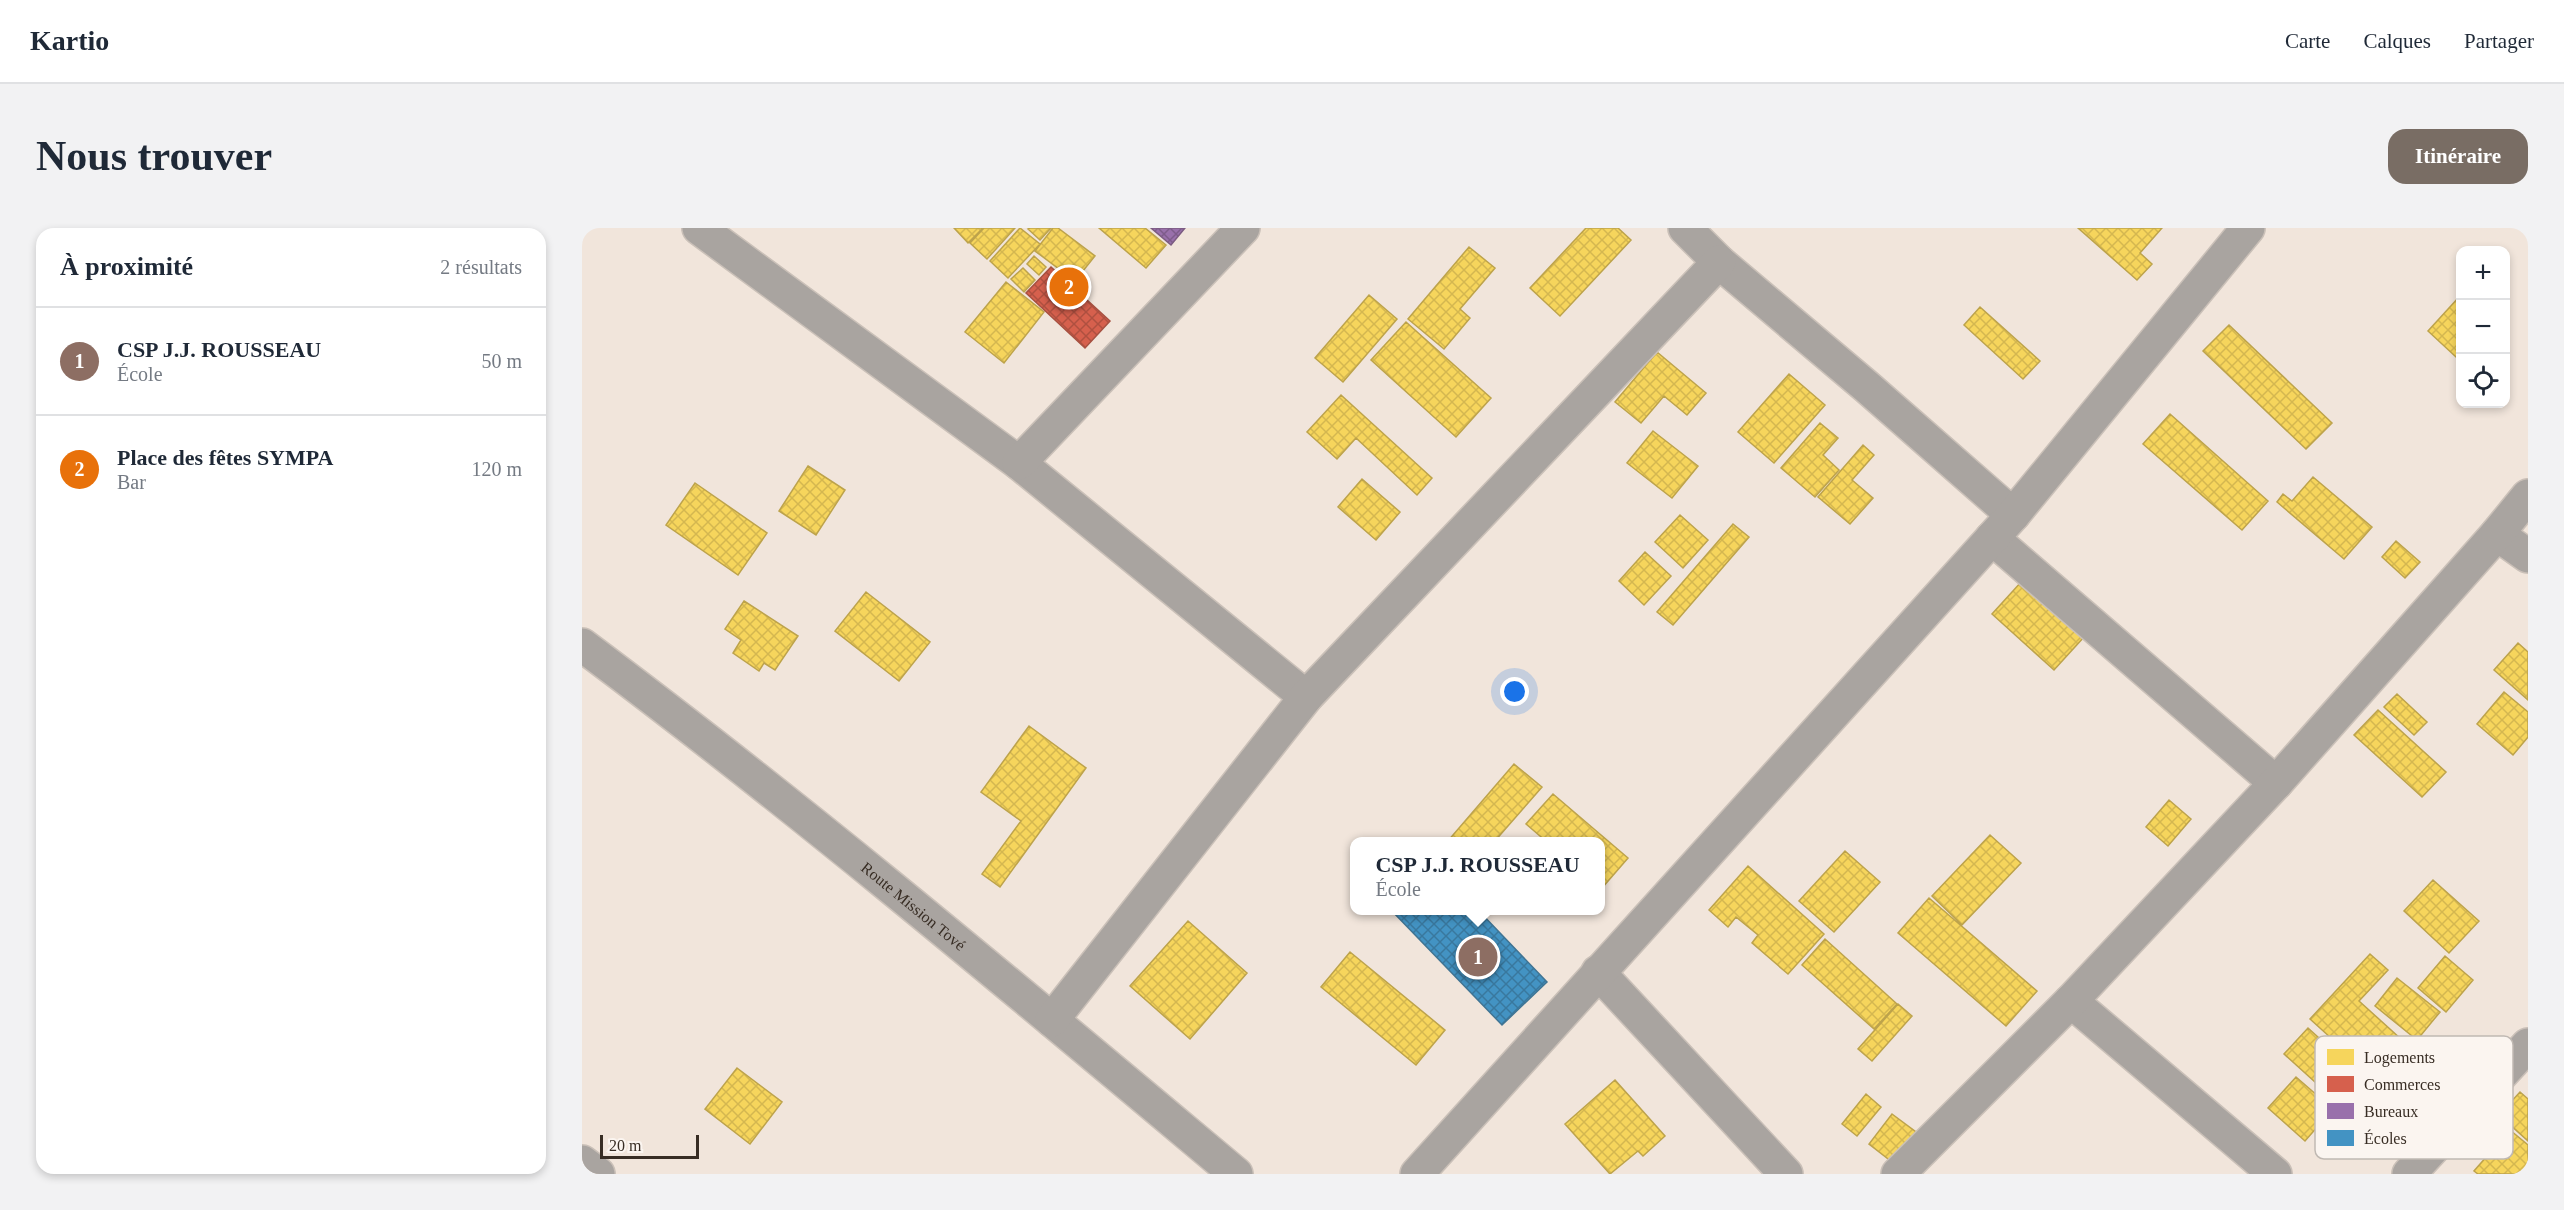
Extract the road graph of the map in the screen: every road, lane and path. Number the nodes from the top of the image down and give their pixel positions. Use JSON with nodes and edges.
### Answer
{"nodes":[{"id":1,"x":699,"y":228,"type":"edge"},
{"id":2,"x":1243,"y":228,"type":"edge"},
{"id":3,"x":1685,"y":228,"type":"edge"},
{"id":4,"x":2248,"y":228,"type":"edge"},
{"id":5,"x":1719,"y":262,"type":"junction"},
{"id":6,"x":1019,"y":463,"type":"junction"},
{"id":7,"x":2528,"y":496,"type":"edge"},
{"id":8,"x":2002,"y":527,"type":"junction"},
{"id":9,"x":2497,"y":534,"type":"junction"},
{"id":10,"x":2528,"y":556,"type":"edge"},
{"id":11,"x":582,"y":645,"type":"edge"},
{"id":12,"x":1306,"y":697,"type":"junction"},
{"id":13,"x":2276,"y":783,"type":"junction"},
{"id":14,"x":1598,"y":972,"type":"junction"},
{"id":15,"x":2071,"y":1001,"type":"junction"},
{"id":16,"x":1052,"y":1020,"type":"junction"},
{"id":17,"x":2528,"y":1045,"type":"edge"},
{"id":18,"x":2513,"y":1061,"type":"edge"},
{"id":19,"x":2423,"y":1159,"type":"edge"},
{"id":20,"x":582,"y":1162,"type":"edge"},
{"id":21,"x":598,"y":1174,"type":"edge"},
{"id":22,"x":1236,"y":1174,"type":"edge"},
{"id":23,"x":1417,"y":1174,"type":"edge"},
{"id":24,"x":1786,"y":1174,"type":"edge"},
{"id":25,"x":1898,"y":1174,"type":"edge"},
{"id":26,"x":2275,"y":1174,"type":"edge"},
{"id":27,"x":2409,"y":1174,"type":"edge"}],
"edges":[{"from":1,"to":6,"type":"street"},
{"from":2,"to":6,"type":"street"},
{"from":3,"to":5,"type":"street"},
{"from":4,"to":8,"type":"street"},
{"from":5,"to":8,"type":"street"},
{"from":5,"to":12,"type":"street"},
{"from":6,"to":12,"type":"street"},
{"from":7,"to":9,"type":"street"},
{"from":8,"to":13,"type":"street"},
{"from":8,"to":14,"type":"street"},
{"from":9,"to":10,"type":"street"},
{"from":9,"to":13,"type":"street"},
{"from":11,"to":16,"type":"street","name":"Route Mission Tové"},
{"from":12,"to":16,"type":"street"},
{"from":13,"to":15,"type":"street"},
{"from":14,"to":23,"type":"street"},
{"from":14,"to":24,"type":"street"},
{"from":15,"to":25,"type":"street"},
{"from":15,"to":26,"type":"street"},
{"from":16,"to":22,"type":"street","name":"Route Mission Tové"},
{"from":17,"to":18,"type":"street"},
{"from":19,"to":27,"type":"street"},
{"from":20,"to":21,"type":"street"}]}
